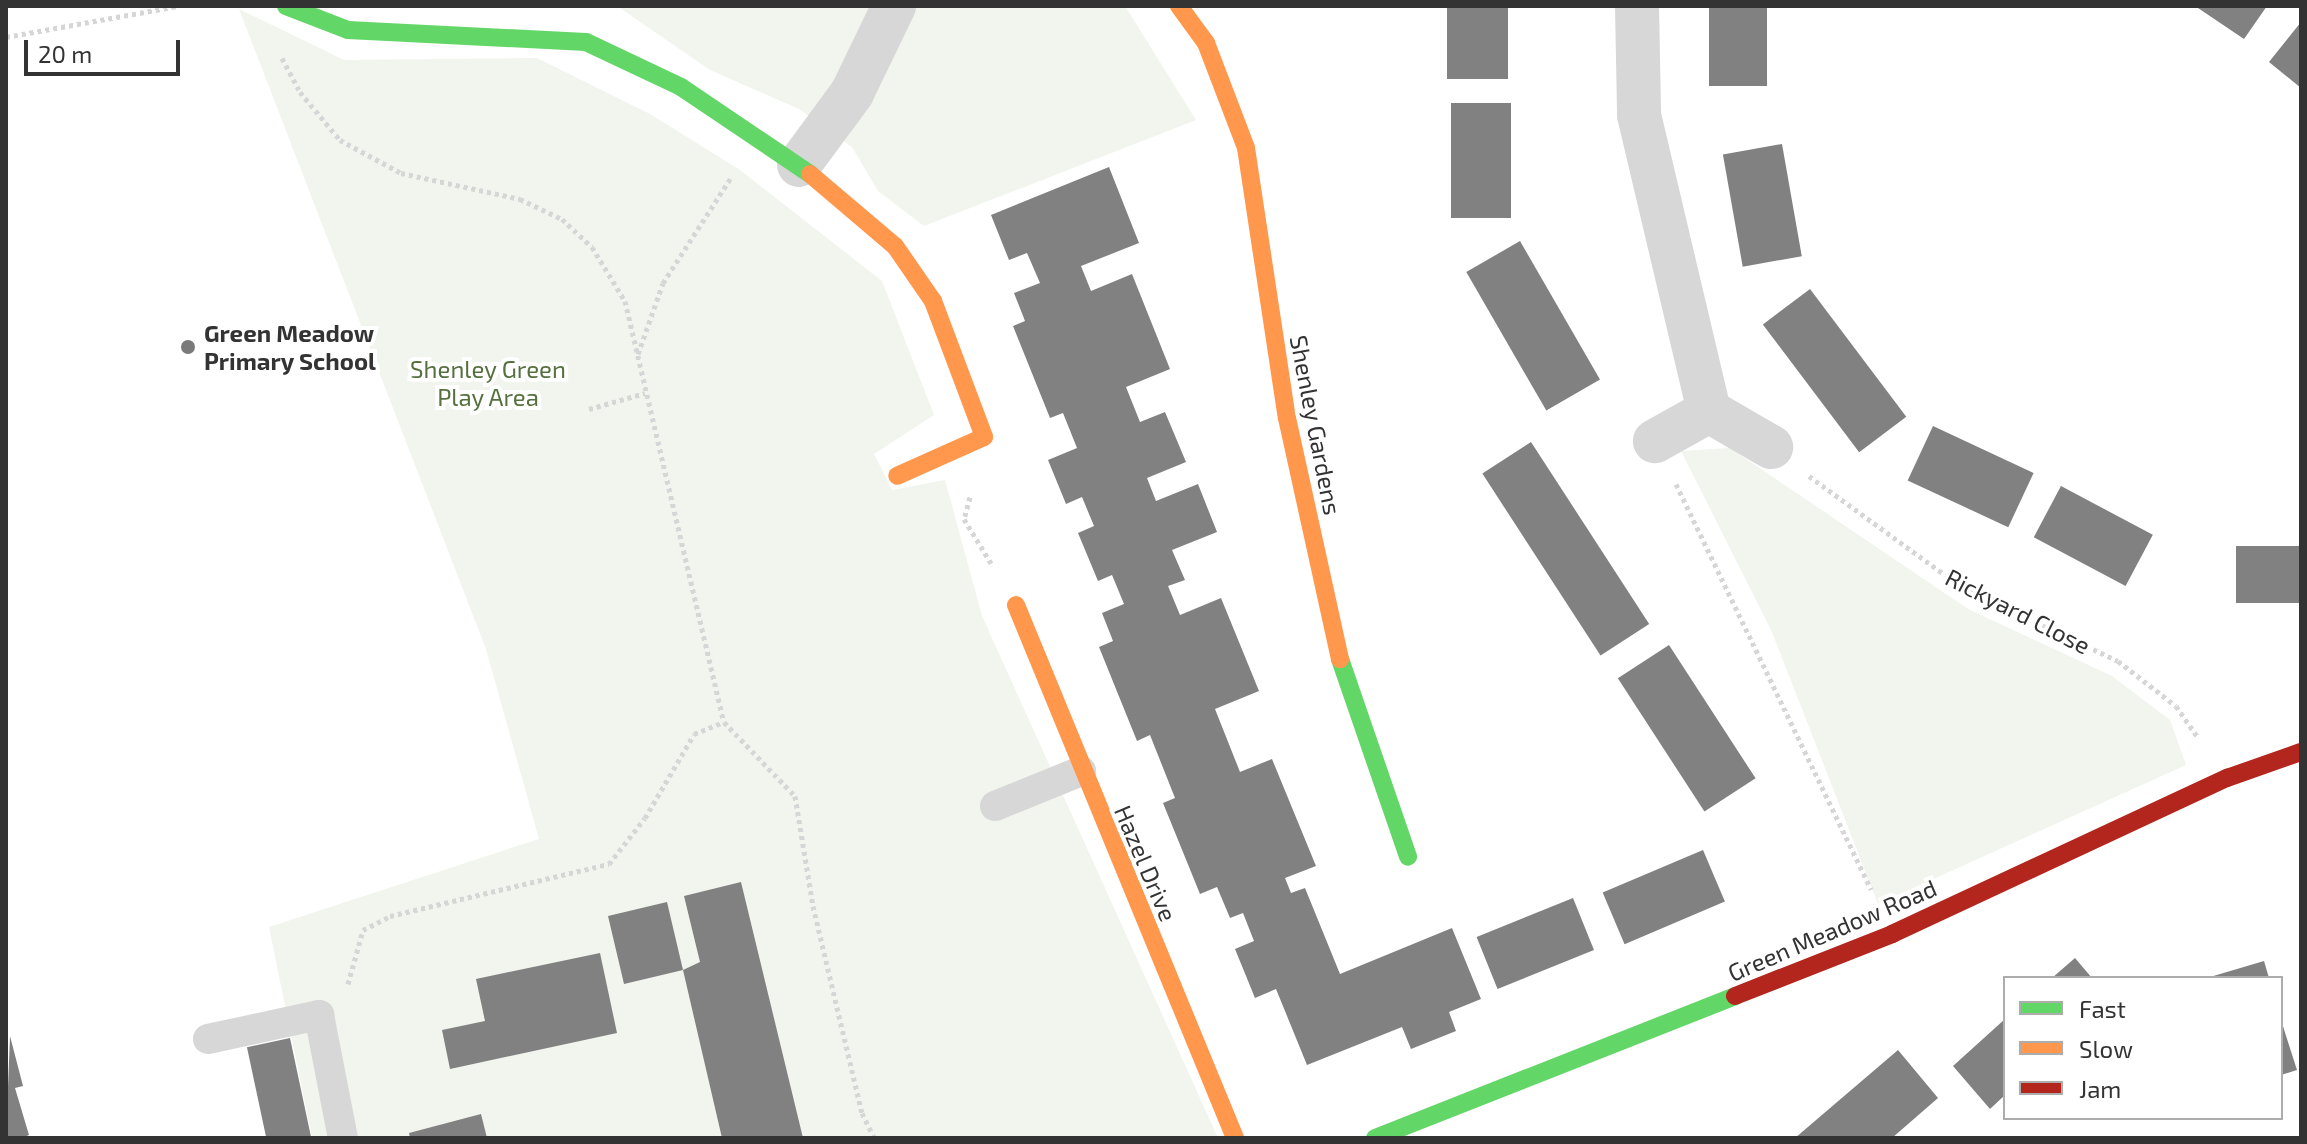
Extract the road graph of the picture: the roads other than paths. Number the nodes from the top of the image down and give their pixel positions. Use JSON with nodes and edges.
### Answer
{"nodes":[{"id":1,"x":286,"y":6,"type":"edge"},
{"id":2,"x":894,"y":6,"type":"edge"},
{"id":3,"x":1179,"y":6,"type":"edge"},
{"id":4,"x":1637,"y":6,"type":"edge"},
{"id":5,"x":799,"y":165,"type":"junction"},
{"id":6,"x":1709,"y":411,"type":"junction"},
{"id":7,"x":1655,"y":441,"type":"road end"},
{"id":8,"x":1771,"y":447,"type":"road end"},
{"id":9,"x":897,"y":476,"type":"dead end"},
{"id":10,"x":1016,"y":605,"type":"road end"},
{"id":11,"x":2299,"y":762,"type":"edge"},
{"id":12,"x":1081,"y":771,"type":"junction"},
{"id":13,"x":995,"y":806,"type":"dead end"},
{"id":14,"x":1408,"y":857,"type":"dead end"},
{"id":15,"x":208,"y":1039,"type":"dead end"},
{"id":16,"x":343,"y":1138,"type":"edge"},
{"id":17,"x":1235,"y":1138,"type":"edge"},
{"id":18,"x":1375,"y":1138,"type":"edge"}],
"edges":[{"from":1,"to":5,"type":"street"},
{"from":2,"to":5,"type":"street"},
{"from":3,"to":14,"type":"street","name":"Shenley Gardens"},
{"from":4,"to":6,"type":"street"},
{"from":5,"to":9,"type":"street"},
{"from":6,"to":7,"type":"street"},
{"from":6,"to":8,"type":"street"},
{"from":10,"to":12,"type":"street","name":"Hazel Drive"},
{"from":11,"to":18,"type":"street","name":"Green Meadow Road"},
{"from":12,"to":13,"type":"lane"},
{"from":12,"to":17,"type":"street","name":"Hazel Drive"},
{"from":15,"to":16,"type":"lane"}]}
